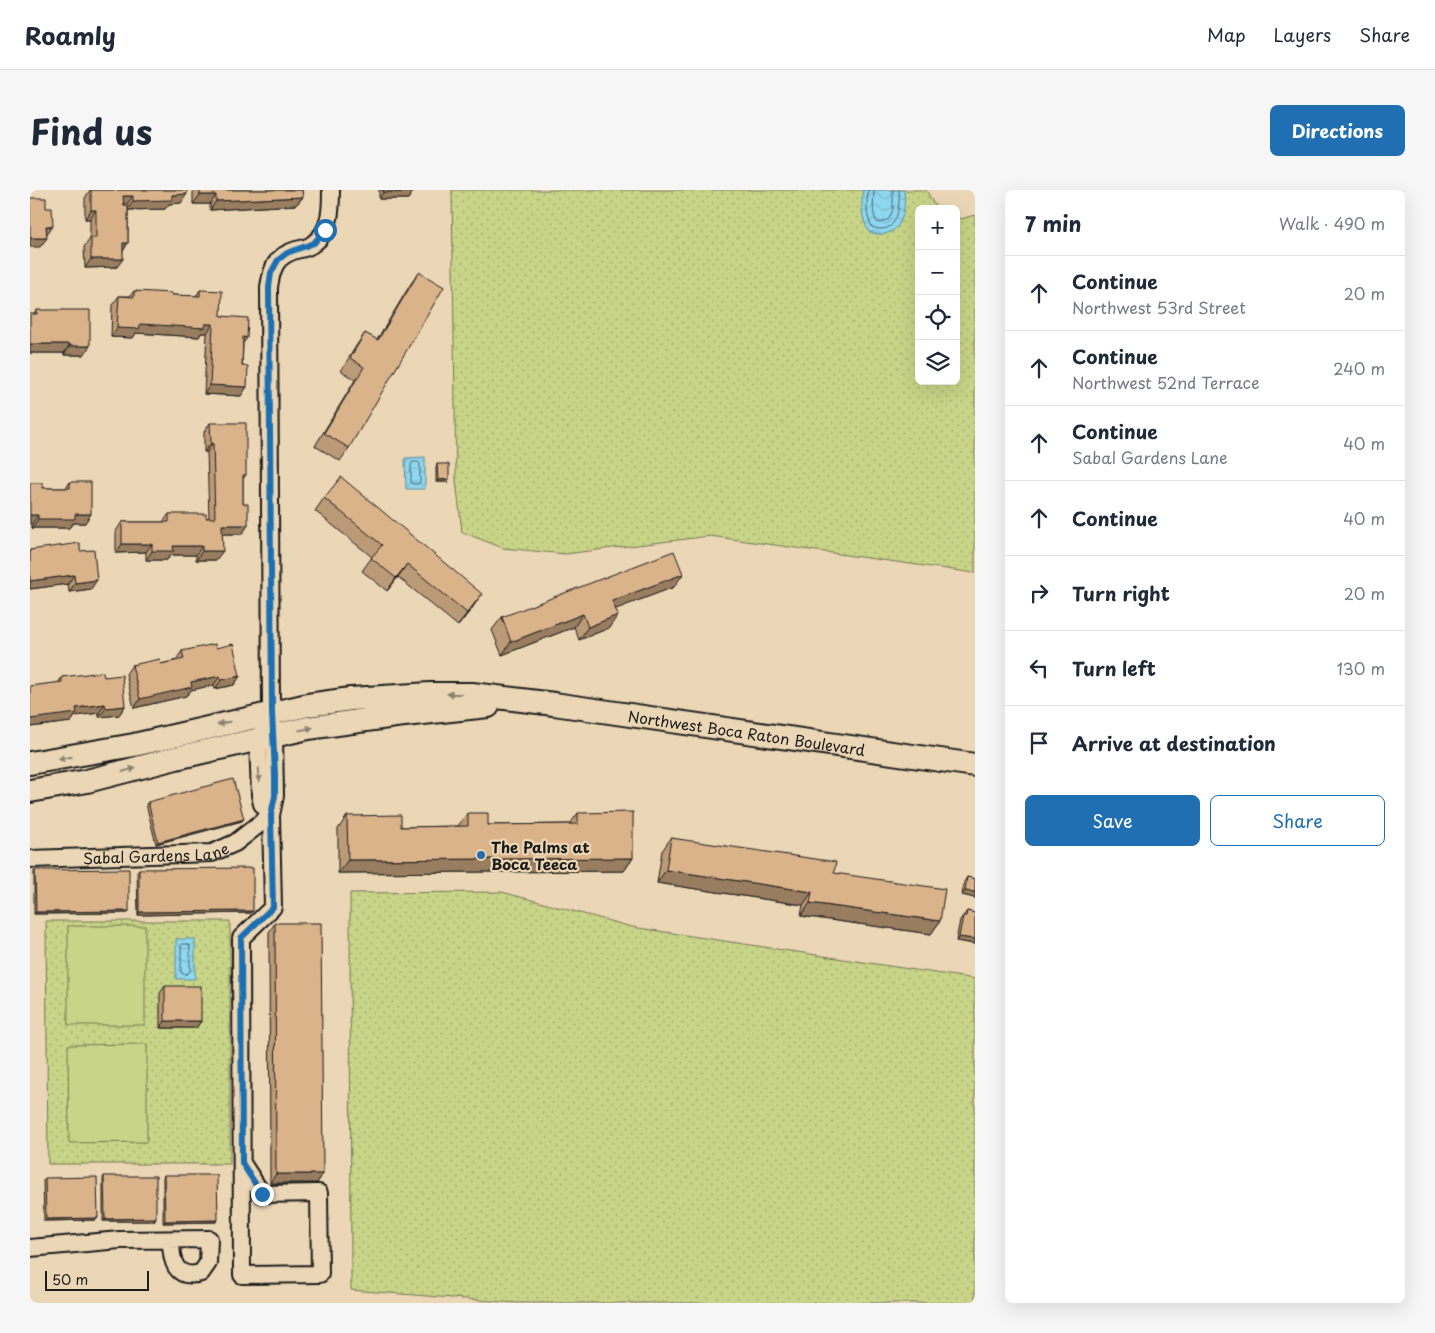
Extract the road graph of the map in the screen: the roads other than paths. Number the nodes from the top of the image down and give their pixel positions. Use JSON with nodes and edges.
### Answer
{"nodes":[{"id":1,"x":331,"y":190,"type":"edge"},
{"id":2,"x":520,"y":701,"type":"junction"},
{"id":3,"x":272,"y":712,"type":"junction"},
{"id":4,"x":266,"y":737,"type":"junction"},
{"id":5,"x":30,"y":763,"type":"edge"},
{"id":6,"x":975,"y":764,"type":"edge"},
{"id":7,"x":30,"y":790,"type":"edge"},
{"id":8,"x":271,"y":815,"type":"junction"},
{"id":9,"x":30,"y":859,"type":"edge"},
{"id":10,"x":242,"y":1163,"type":"junction"},
{"id":11,"x":171,"y":1240,"type":"dead end"},
{"id":12,"x":30,"y":1248,"type":"edge"}],
"edges":[{"from":1,"to":3,"type":"street"},
{"from":2,"to":3,"type":"street","name":"Northwest Boca Raton Boulevard","one_way":true},
{"from":4,"to":2,"type":"street","name":"Northwest Boca Raton Boulevard","one_way":true},
{"from":2,"to":6,"type":"street","name":"Northwest Boca Raton Boulevard"},
{"from":3,"to":4,"type":"street"},
{"from":3,"to":5,"type":"street","name":"Northwest Boca Raton Boulevard","one_way":true},
{"from":7,"to":4,"type":"street","name":"Northwest Boca Raton Boulevard","one_way":true},
{"from":4,"to":8,"type":"street"},
{"from":8,"to":9,"type":"street","name":"Sabal Gardens Lane"},
{"from":8,"to":10,"type":"street"},
{"from":10,"to":10,"type":"street"},
{"from":11,"to":12,"type":"street"}]}
